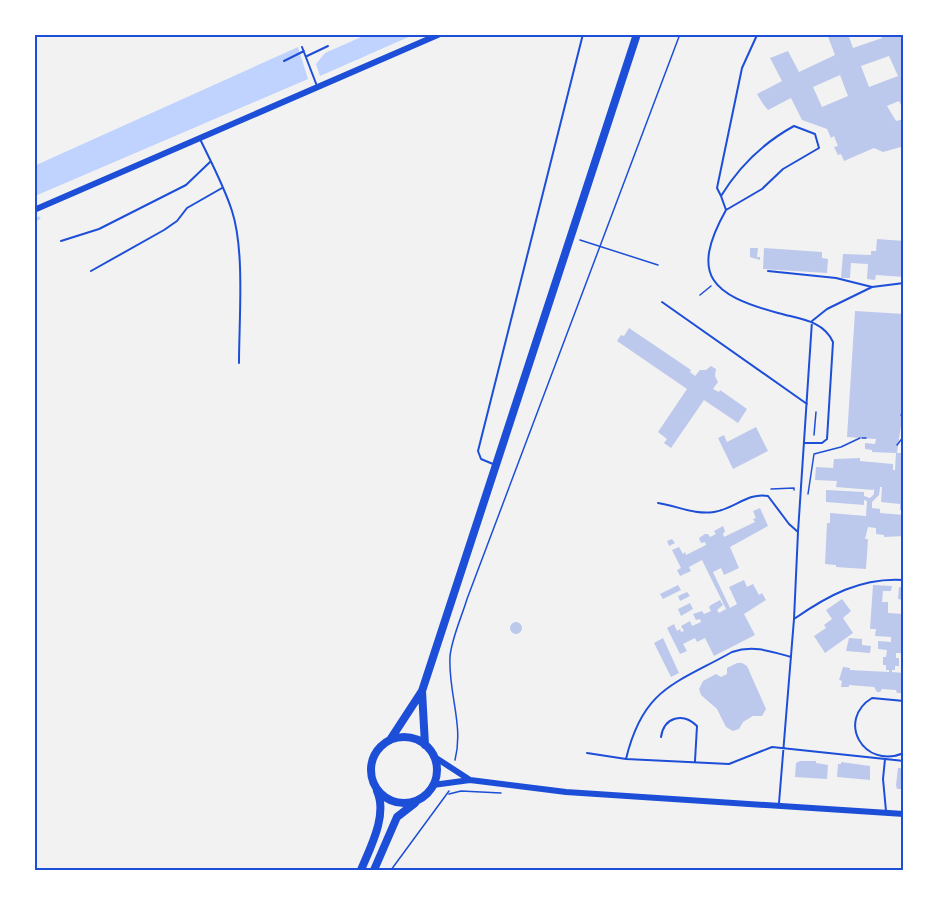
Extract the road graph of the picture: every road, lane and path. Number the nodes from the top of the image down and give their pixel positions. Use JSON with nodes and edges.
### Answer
{"nodes":[{"id":1,"x":440,"y":34,"type":"edge"},
{"id":2,"x":583,"y":34,"type":"edge"},
{"id":3,"x":637,"y":34,"type":"edge"},
{"id":4,"x":680,"y":34,"type":"edge"},
{"id":5,"x":757,"y":35,"type":"edge"},
{"id":6,"x":328,"y":46,"type":"dead end"},
{"id":7,"x":302,"y":47,"type":"dead end"},
{"id":8,"x":304,"y":51,"type":"junction"},
{"id":9,"x":307,"y":56,"type":"junction"},
{"id":10,"x":284,"y":61,"type":"dead end"},
{"id":11,"x":318,"y":88,"type":"junction"},
{"id":12,"x":200,"y":139,"type":"junction"},
{"id":13,"x":210,"y":162,"type":"junction"},
{"id":14,"x":222,"y":188,"type":"junction"},
{"id":15,"x":721,"y":196,"type":"junction"},
{"id":16,"x":34,"y":210,"type":"edge"},
{"id":17,"x":726,"y":210,"type":"junction"},
{"id":18,"x":570,"y":237,"type":"junction"},
{"id":19,"x":61,"y":241,"type":"dead end"},
{"id":20,"x":599,"y":246,"type":"junction"},
{"id":21,"x":658,"y":265,"type":"dead end"},
{"id":22,"x":91,"y":271,"type":"dead end"},
{"id":23,"x":768,"y":271,"type":"dead end"},
{"id":24,"x":714,"y":283,"type":"junction"},
{"id":25,"x":903,"y":283,"type":"edge"},
{"id":26,"x":872,"y":287,"type":"junction"},
{"id":27,"x":700,"y":296,"type":"dead end"},
{"id":28,"x":662,"y":302,"type":"dead end"},
{"id":29,"x":813,"y":321,"type":"junction"},
{"id":30,"x":238,"y":363,"type":"dead end"},
{"id":31,"x":807,"y":404,"type":"junction"},
{"id":32,"x":816,"y":412,"type":"dead end"},
{"id":33,"x":903,"y":436,"type":"edge"},
{"id":34,"x":866,"y":438,"type":"dead end"},
{"id":35,"x":805,"y":443,"type":"junction"},
{"id":36,"x":818,"y":443,"type":"junction"},
{"id":37,"x":897,"y":445,"type":"dead end"},
{"id":38,"x":496,"y":465,"type":"junction"},
{"id":39,"x":801,"y":494,"type":"junction"},
{"id":40,"x":768,"y":496,"type":"junction"},
{"id":41,"x":658,"y":502,"type":"dead end"},
{"id":42,"x":798,"y":532,"type":"junction"},
{"id":43,"x":903,"y":580,"type":"edge"},
{"id":44,"x":794,"y":619,"type":"junction"},
{"id":45,"x":791,"y":657,"type":"junction"},
{"id":46,"x":422,"y":691,"type":"junction"},
{"id":47,"x":903,"y":701,"type":"edge"},
{"id":48,"x":661,"y":736,"type":"dead end"},
{"id":49,"x":390,"y":740,"type":"junction"},
{"id":50,"x":425,"y":745,"type":"junction"},
{"id":51,"x":783,"y":749,"type":"junction"},
{"id":52,"x":587,"y":753,"type":"dead end"},
{"id":53,"x":903,"y":753,"type":"edge"},
{"id":54,"x":433,"y":756,"type":"junction"},
{"id":55,"x":885,"y":758,"type":"junction"},
{"id":56,"x":626,"y":759,"type":"junction"},
{"id":57,"x":695,"y":761,"type":"junction"},
{"id":58,"x":903,"y":761,"type":"edge"},
{"id":59,"x":453,"y":766,"type":"dead end"},
{"id":60,"x":470,"y":780,"type":"junction"},
{"id":61,"x":433,"y":785,"type":"junction"},
{"id":62,"x":518,"y":786,"type":"junction"},
{"id":63,"x":377,"y":790,"type":"junction"},
{"id":64,"x":450,"y":790,"type":"dead end"},
{"id":65,"x":447,"y":795,"type":"junction"},
{"id":66,"x":420,"y":799,"type":"junction"},
{"id":67,"x":779,"y":806,"type":"junction"},
{"id":68,"x":886,"y":813,"type":"junction"},
{"id":69,"x":903,"y":814,"type":"edge"},
{"id":70,"x":361,"y":870,"type":"edge"},
{"id":71,"x":374,"y":870,"type":"edge"},
{"id":72,"x":391,"y":870,"type":"edge"}],
"edges":[{"from":1,"to":11,"type":"street"},
{"from":2,"to":38,"type":"lane"},
{"from":3,"to":18,"type":"highway"},
{"from":4,"to":20,"type":"path"},
{"from":5,"to":15,"type":"lane"},
{"from":6,"to":9,"type":"lane"},
{"from":7,"to":8,"type":"lane"},
{"from":8,"to":9,"type":"lane"},
{"from":8,"to":10,"type":"lane"},
{"from":9,"to":11,"type":"lane"},
{"from":11,"to":12,"type":"street"},
{"from":12,"to":13,"type":"lane"},
{"from":12,"to":16,"type":"street"},
{"from":13,"to":14,"type":"lane"},
{"from":13,"to":19,"type":"lane"},
{"from":14,"to":22,"type":"lane"},
{"from":14,"to":30,"type":"lane"},
{"from":15,"to":17,"type":"lane"},
{"from":15,"to":17,"type":"lane"},
{"from":17,"to":24,"type":"lane"},
{"from":18,"to":20,"type":"path"},
{"from":18,"to":38,"type":"highway"},
{"from":20,"to":21,"type":"path"},
{"from":20,"to":59,"type":"path"},
{"from":23,"to":26,"type":"lane"},
{"from":24,"to":27,"type":"path"},
{"from":24,"to":29,"type":"lane"},
{"from":25,"to":26,"type":"lane"},
{"from":26,"to":29,"type":"lane"},
{"from":28,"to":31,"type":"lane"},
{"from":29,"to":31,"type":"lane"},
{"from":29,"to":36,"type":"lane"},
{"from":31,"to":35,"type":"lane"},
{"from":32,"to":36,"type":"path"},
{"from":33,"to":37,"type":"path"},
{"from":34,"to":39,"type":"path"},
{"from":35,"to":36,"type":"lane"},
{"from":35,"to":39,"type":"lane"},
{"from":38,"to":46,"type":"highway"},
{"from":39,"to":40,"type":"path"},
{"from":39,"to":42,"type":"lane"},
{"from":40,"to":41,"type":"lane"},
{"from":40,"to":42,"type":"lane"},
{"from":42,"to":44,"type":"lane"},
{"from":43,"to":44,"type":"lane"},
{"from":44,"to":45,"type":"lane"},
{"from":45,"to":51,"type":"lane"},
{"from":45,"to":56,"type":"lane"},
{"from":46,"to":49,"type":"highway"},
{"from":46,"to":50,"type":"highway"},
{"from":47,"to":55,"type":"lane"},
{"from":48,"to":57,"type":"lane"},
{"from":49,"to":50,"type":"highway"},
{"from":49,"to":63,"type":"highway"},
{"from":50,"to":54,"type":"highway"},
{"from":51,"to":55,"type":"lane"},
{"from":51,"to":57,"type":"lane"},
{"from":51,"to":67,"type":"lane"},
{"from":52,"to":56,"type":"lane"},
{"from":53,"to":55,"type":"lane"},
{"from":54,"to":60,"type":"street"},
{"from":54,"to":61,"type":"highway"},
{"from":55,"to":58,"type":"lane"},
{"from":55,"to":68,"type":"lane"},
{"from":56,"to":57,"type":"lane"},
{"from":60,"to":61,"type":"street"},
{"from":60,"to":62,"type":"street"},
{"from":61,"to":66,"type":"highway"},
{"from":62,"to":65,"type":"path"},
{"from":62,"to":67,"type":"street"},
{"from":63,"to":66,"type":"highway"},
{"from":63,"to":70,"type":"highway"},
{"from":64,"to":65,"type":"path"},
{"from":65,"to":72,"type":"path"},
{"from":66,"to":71,"type":"highway"},
{"from":67,"to":68,"type":"street"},
{"from":68,"to":69,"type":"street"}]}
